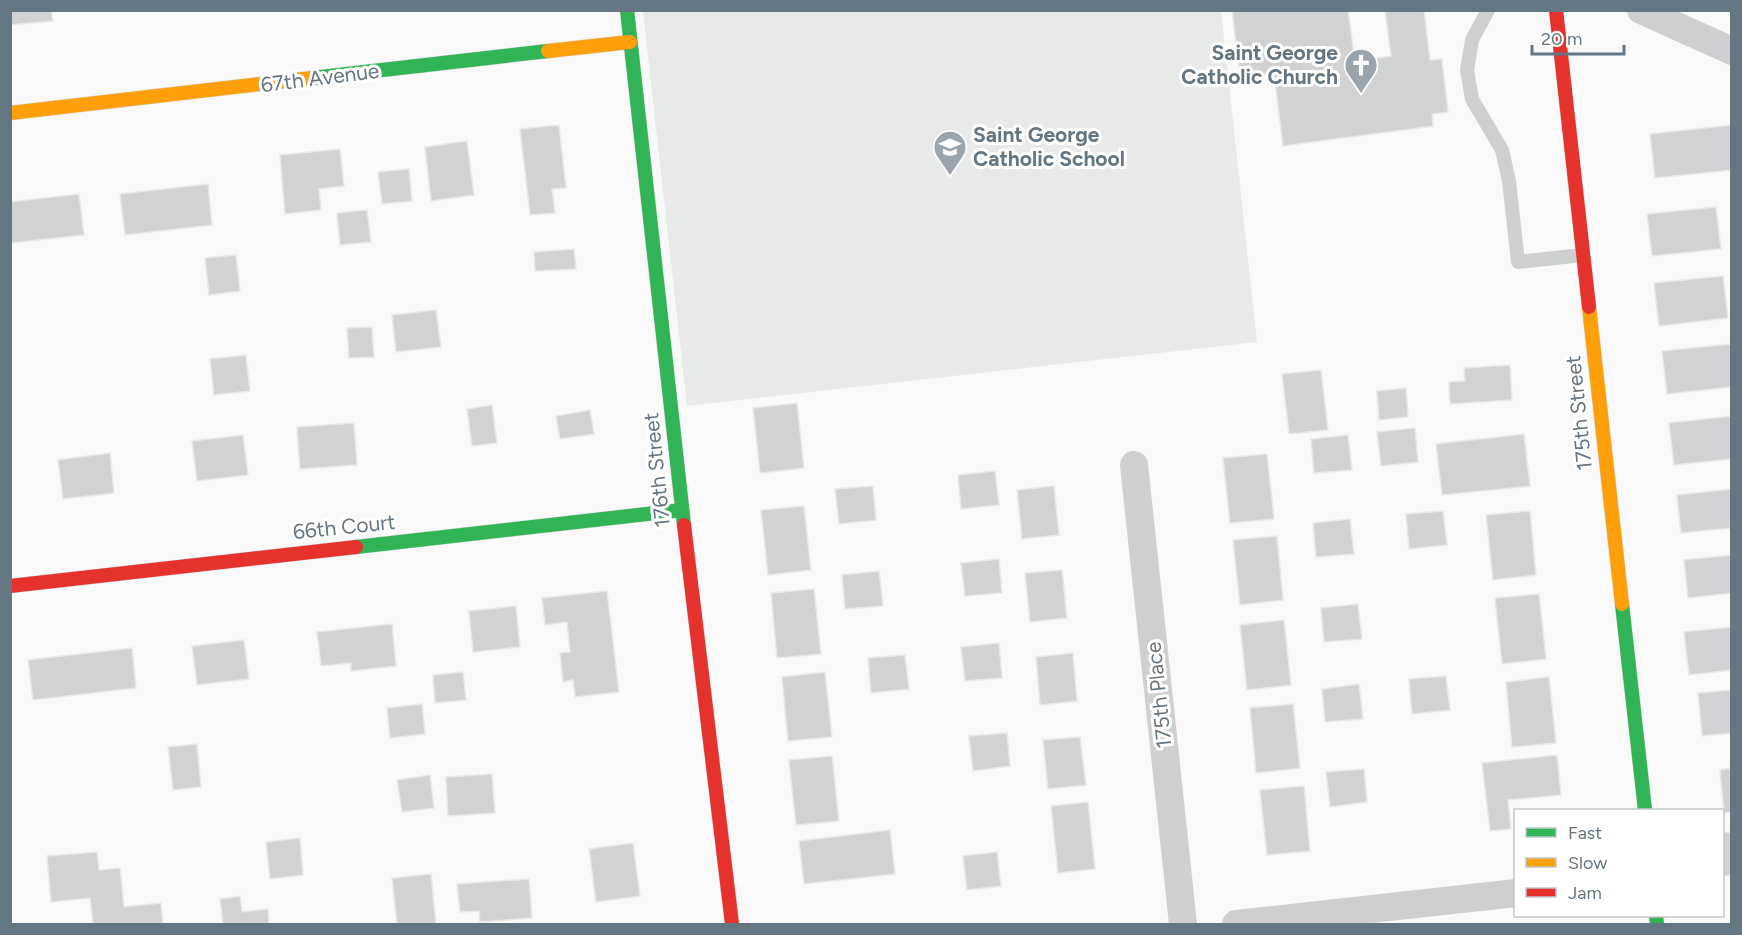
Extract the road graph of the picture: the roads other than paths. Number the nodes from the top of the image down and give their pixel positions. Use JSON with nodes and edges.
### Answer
{"nodes":[{"id":1,"x":627,"y":10,"type":"edge"},
{"id":2,"x":1488,"y":10,"type":"edge"},
{"id":3,"x":1556,"y":10,"type":"edge"},
{"id":4,"x":1641,"y":10,"type":"edge"},
{"id":5,"x":630,"y":42,"type":"junction"},
{"id":6,"x":1731,"y":51,"type":"edge"},
{"id":7,"x":10,"y":113,"type":"edge"},
{"id":8,"x":1582,"y":255,"type":"junction"},
{"id":9,"x":1134,"y":465,"type":"dead end"},
{"id":10,"x":682,"y":510,"type":"junction"},
{"id":11,"x":10,"y":586,"type":"edge"},
{"id":12,"x":1645,"y":809,"type":"edge"},
{"id":13,"x":1514,"y":893,"type":"edge"},
{"id":14,"x":732,"y":924,"type":"edge"},
{"id":15,"x":1183,"y":924,"type":"edge"},
{"id":16,"x":1236,"y":924,"type":"edge"}],
"edges":[{"from":1,"to":5,"type":"street","name":"176th Street"},
{"from":2,"to":8,"type":"lane"},
{"from":3,"to":8,"type":"street","name":"175th Street"},
{"from":4,"to":6,"type":"street"},
{"from":5,"to":7,"type":"street","name":"67th Avenue"},
{"from":5,"to":10,"type":"street","name":"176th Street"},
{"from":8,"to":12,"type":"street","name":"175th Street"},
{"from":9,"to":15,"type":"street","name":"175th Place"},
{"from":10,"to":11,"type":"street","name":"66th Court"},
{"from":10,"to":14,"type":"street","name":"176th Street"},
{"from":13,"to":16,"type":"street"}]}
